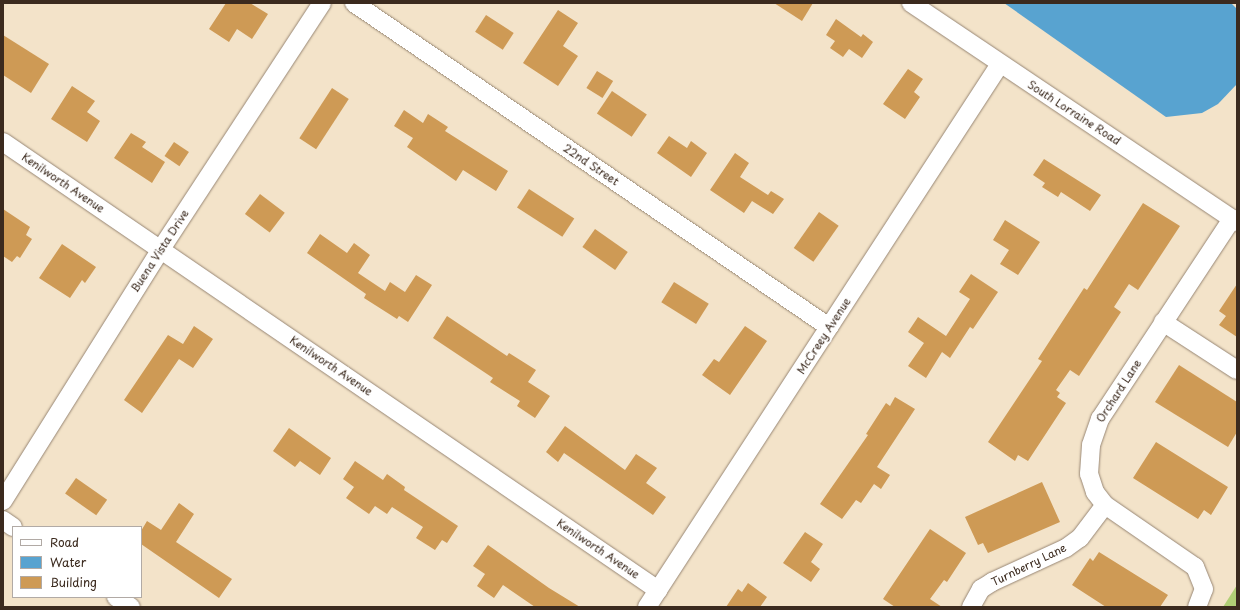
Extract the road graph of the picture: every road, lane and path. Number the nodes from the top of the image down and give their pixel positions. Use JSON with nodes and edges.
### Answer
{"nodes":[{"id":1,"x":322,"y":3,"type":"edge"},
{"id":2,"x":354,"y":3,"type":"edge"},
{"id":3,"x":910,"y":3,"type":"edge"},
{"id":4,"x":1000,"y":64,"type":"junction"},
{"id":5,"x":3,"y":142,"type":"edge"},
{"id":6,"x":1235,"y":220,"type":"edge"},
{"id":7,"x":161,"y":249,"type":"junction"},
{"id":8,"x":1164,"y":322,"type":"junction"},
{"id":9,"x":829,"y":327,"type":"junction"},
{"id":10,"x":1237,"y":370,"type":"edge"},
{"id":11,"x":3,"y":501,"type":"edge"},
{"id":12,"x":1105,"y":505,"type":"junction"},
{"id":13,"x":3,"y":520,"type":"edge"},
{"id":14,"x":12,"y":526,"type":"edge"},
{"id":15,"x":658,"y":590,"type":"junction"},
{"id":16,"x":118,"y":598,"type":"edge"},
{"id":17,"x":131,"y":607,"type":"edge"},
{"id":18,"x":647,"y":607,"type":"edge"},
{"id":19,"x":971,"y":607,"type":"edge"},
{"id":20,"x":1197,"y":607,"type":"edge"}],
"edges":[{"from":1,"to":7,"type":"street","name":"Buena Vista Drive"},
{"from":2,"to":9,"type":"street","name":"22nd Street"},
{"from":3,"to":4,"type":"street","name":"South Lorraine Road"},
{"from":4,"to":6,"type":"street","name":"South Lorraine Road"},
{"from":4,"to":9,"type":"street","name":"McCreey Avenue"},
{"from":5,"to":7,"type":"street","name":"Kenilworth Avenue"},
{"from":6,"to":8,"type":"street","name":"Orchard Lane"},
{"from":7,"to":11,"type":"street","name":"Buena Vista Drive"},
{"from":7,"to":15,"type":"street","name":"Kenilworth Avenue"},
{"from":8,"to":10,"type":"street"},
{"from":8,"to":12,"type":"street","name":"Orchard Lane"},
{"from":9,"to":15,"type":"street","name":"McCreey Avenue"},
{"from":12,"to":19,"type":"street","name":"Turnberry Lane"},
{"from":12,"to":20,"type":"street","name":"Orchard Lane"},
{"from":13,"to":14,"type":"street"},
{"from":15,"to":18,"type":"street","name":"McCreey Avenue"},
{"from":16,"to":17,"type":"street"}]}
